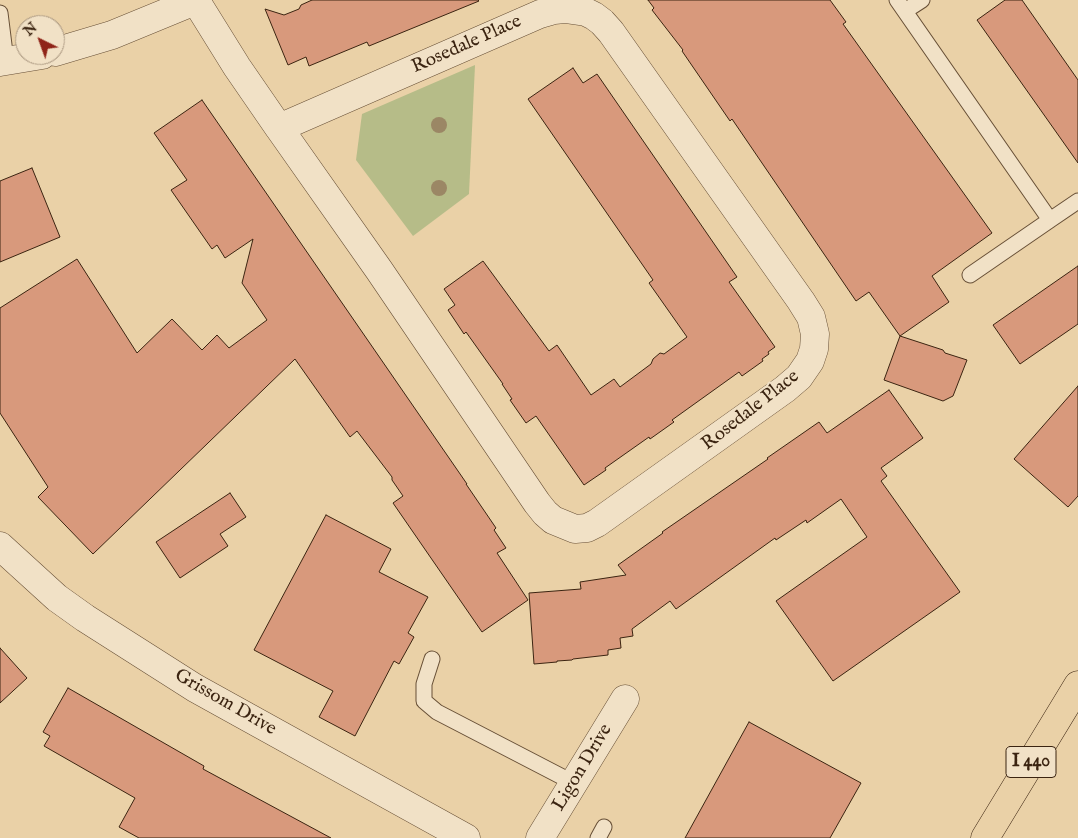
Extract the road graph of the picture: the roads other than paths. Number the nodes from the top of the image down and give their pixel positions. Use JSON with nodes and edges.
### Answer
{"nodes":[{"id":1,"x":196,"y":0,"type":"edge"},
{"id":2,"x":922,"y":0,"type":"edge"},
{"id":3,"x":901,"y":6,"type":"edge"},
{"id":4,"x":0,"y":13,"type":"edge"},
{"id":5,"x":65,"y":49,"type":"edge"},
{"id":6,"x":3,"y":61,"type":"edge"},
{"id":7,"x":279,"y":128,"type":"junction"},
{"id":8,"x":1078,"y":201,"type":"edge"},
{"id":9,"x":1050,"y":220,"type":"junction"},
{"id":10,"x":970,"y":275,"type":"dead end"},
{"id":11,"x":0,"y":546,"type":"edge"},
{"id":12,"x":432,"y":659,"type":"dead end"},
{"id":13,"x":1078,"y":686,"type":"edge"},
{"id":14,"x":625,"y":699,"type":"dead end"},
{"id":15,"x":574,"y":783,"type":"junction"},
{"id":16,"x":466,"y":838,"type":"edge"},
{"id":17,"x":540,"y":838,"type":"edge"},
{"id":18,"x":985,"y":838,"type":"edge"}],
"edges":[{"from":1,"to":5,"type":"street"},
{"from":1,"to":7,"type":"street","name":"Rosedale Place"},
{"from":2,"to":3,"type":"lane"},
{"from":3,"to":9,"type":"lane"},
{"from":4,"to":6,"type":"lane"},
{"from":7,"to":7,"type":"street","name":"Rosedale Place"},
{"from":8,"to":9,"type":"lane"},
{"from":9,"to":10,"type":"lane"},
{"from":11,"to":16,"type":"street","name":"Grissom Drive"},
{"from":12,"to":15,"type":"lane"},
{"from":13,"to":18,"type":"highway","number":"I 440"},
{"from":14,"to":15,"type":"street","name":"Ligon Drive"},
{"from":15,"to":17,"type":"street","name":"Ligon Drive"}]}
